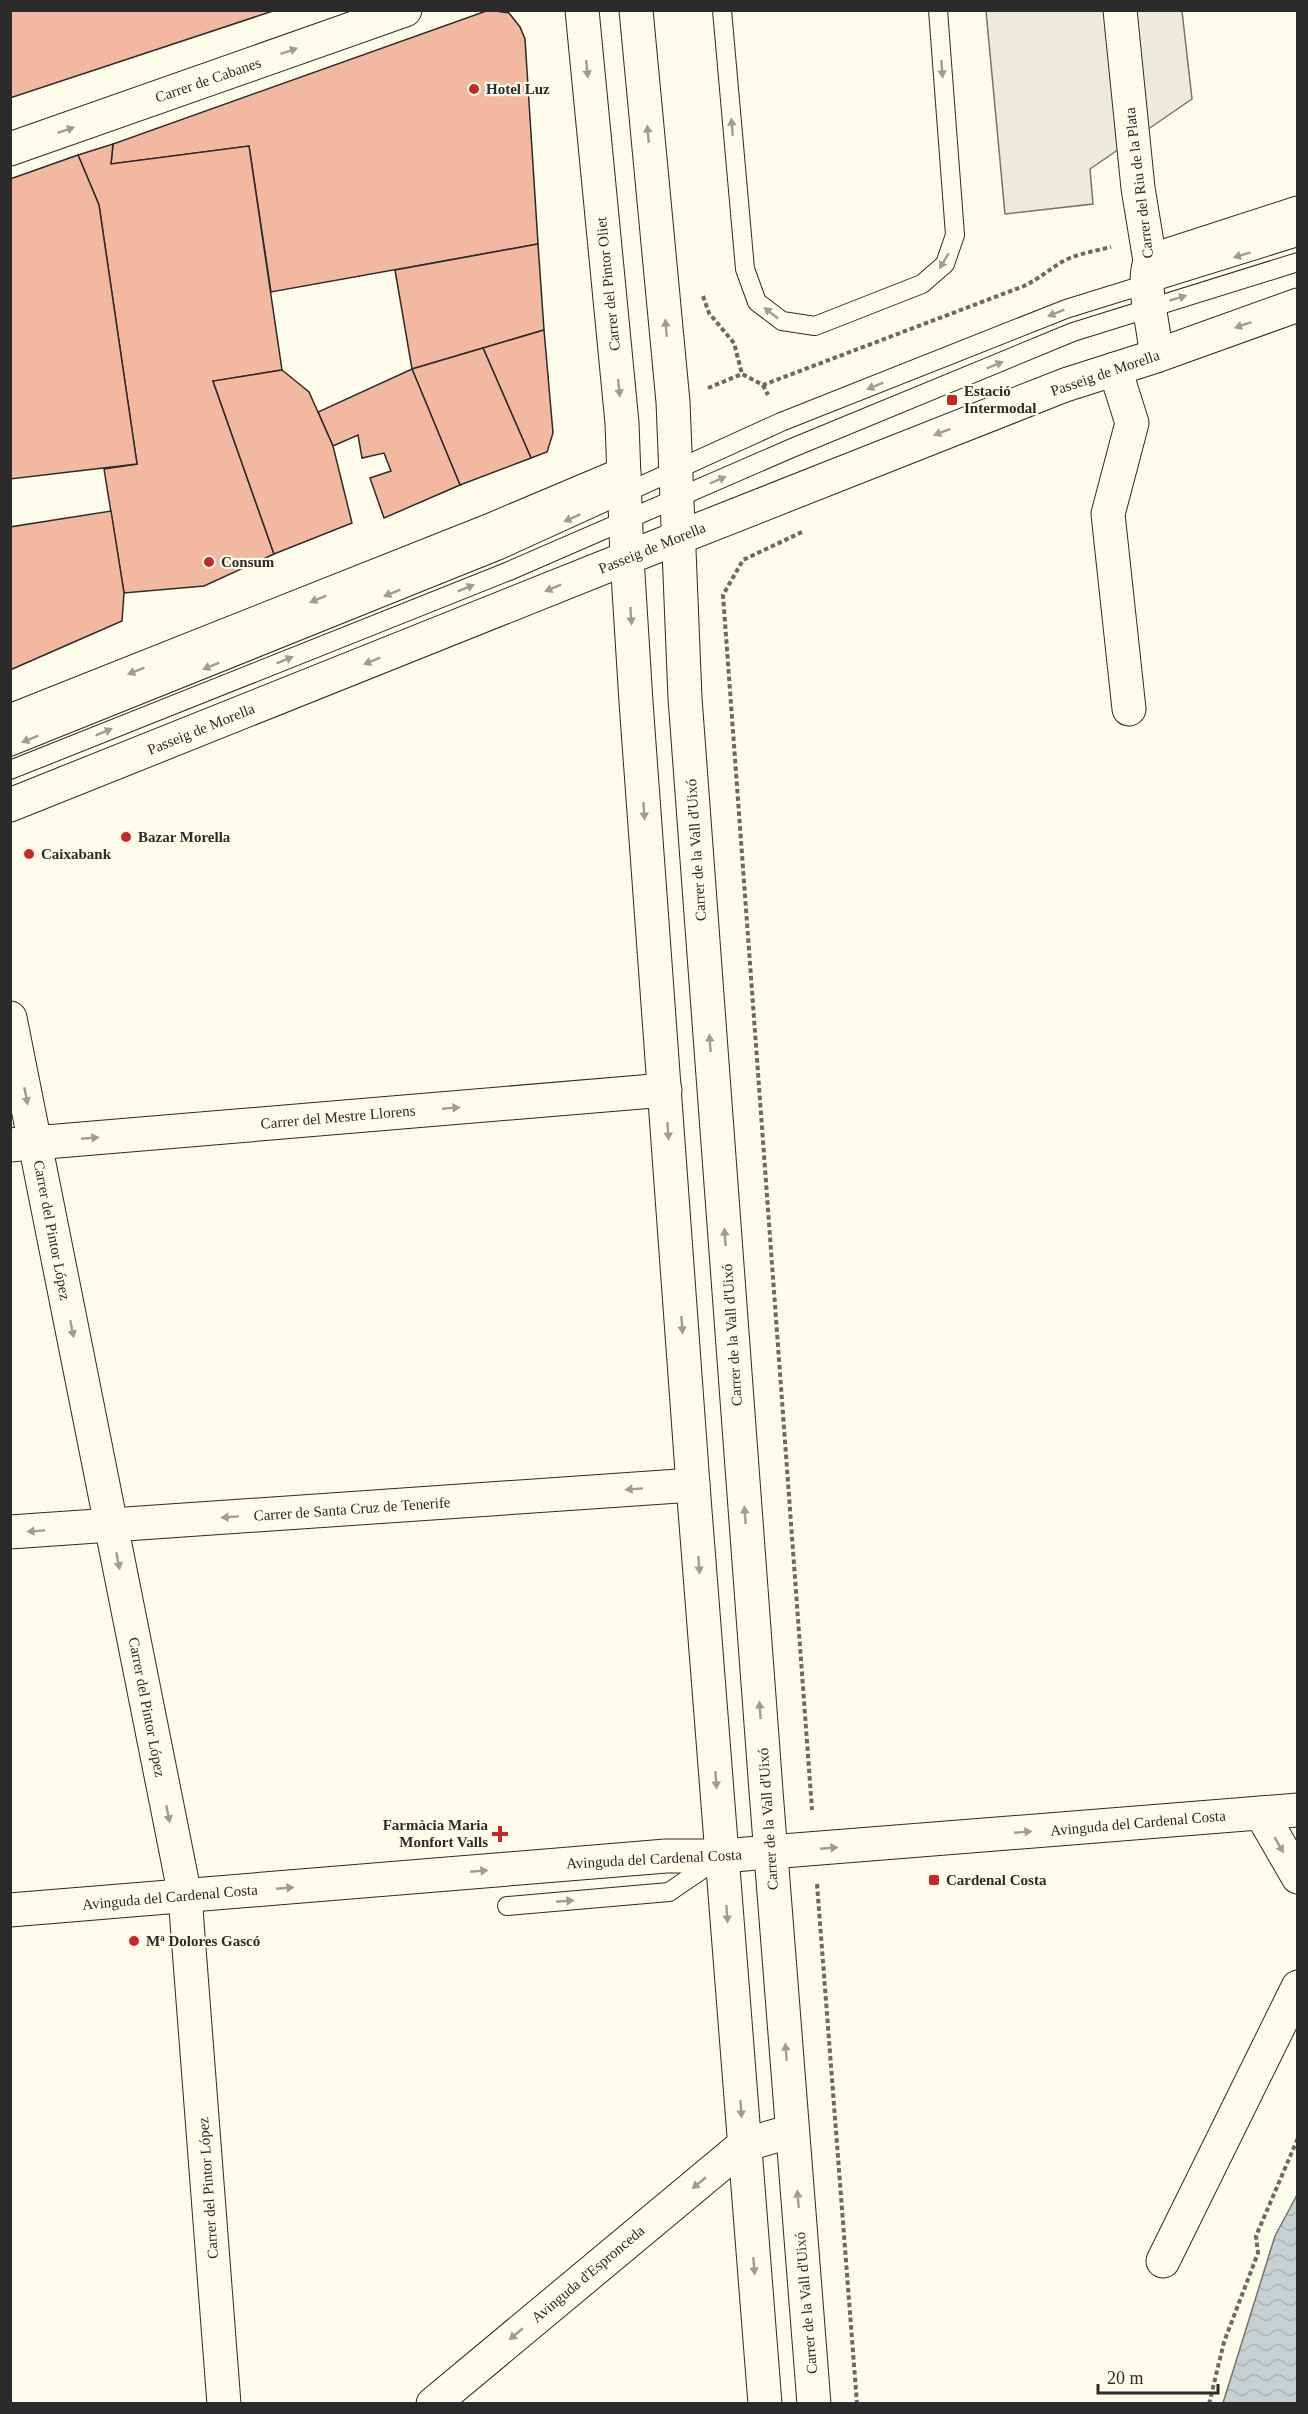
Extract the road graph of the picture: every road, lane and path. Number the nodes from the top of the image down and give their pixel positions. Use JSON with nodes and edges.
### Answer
{"nodes":[{"id":1,"x":405,"y":10,"type":"edge"},
{"id":2,"x":582,"y":10,"type":"edge"},
{"id":3,"x":636,"y":10,"type":"edge"},
{"id":4,"x":722,"y":10,"type":"edge"},
{"id":5,"x":938,"y":10,"type":"edge"},
{"id":6,"x":1120,"y":10,"type":"edge"},
{"id":7,"x":10,"y":149,"type":"edge"},
{"id":8,"x":1298,"y":213,"type":"edge"},
{"id":9,"x":1298,"y":237,"type":"edge"},
{"id":10,"x":1298,"y":262,"type":"edge"},
{"id":11,"x":1149,"y":284,"type":"junction"},
{"id":12,"x":700,"y":287,"type":"dead end"},
{"id":13,"x":1298,"y":305,"type":"edge"},
{"id":14,"x":1156,"y":356,"type":"junction"},
{"id":15,"x":1115,"y":369,"type":"junction"},
{"id":16,"x":742,"y":375,"type":"dead end"},
{"id":17,"x":764,"y":386,"type":"dead end"},
{"id":18,"x":782,"y":422,"type":"junction"},
{"id":19,"x":677,"y":484,"type":"junction"},
{"id":20,"x":807,"y":485,"type":"junction"},
{"id":21,"x":625,"y":496,"type":"junction"},
{"id":22,"x":679,"y":537,"type":"junction"},
{"id":23,"x":627,"y":558,"type":"junction"},
{"id":24,"x":1129,"y":709,"type":"dead end"},
{"id":25,"x":10,"y":722,"type":"edge"},
{"id":26,"x":10,"y":747,"type":"edge"},
{"id":27,"x":10,"y":770,"type":"edge"},
{"id":28,"x":10,"y":805,"type":"edge"},
{"id":29,"x":10,"y":1018,"type":"edge"},
{"id":30,"x":665,"y":1090,"type":"junction"},
{"id":31,"x":23,"y":1144,"type":"edge"},
{"id":32,"x":693,"y":1485,"type":"junction"},
{"id":33,"x":111,"y":1526,"type":"junction"},
{"id":34,"x":10,"y":1532,"type":"edge"},
{"id":35,"x":1298,"y":1810,"type":"edge"},
{"id":36,"x":1261,"y":1813,"type":"junction"},
{"id":37,"x":815,"y":1849,"type":"junction"},
{"id":38,"x":770,"y":1852,"type":"junction"},
{"id":39,"x":722,"y":1856,"type":"junction"},
{"id":40,"x":1298,"y":1877,"type":"edge"},
{"id":41,"x":185,"y":1896,"type":"junction"},
{"id":42,"x":507,"y":1906,"type":"dead end"},
{"id":43,"x":10,"y":1911,"type":"edge"},
{"id":44,"x":1298,"y":1987,"type":"edge"},
{"id":45,"x":792,"y":2131,"type":"junction"},
{"id":46,"x":1298,"y":2138,"type":"edge"},
{"id":47,"x":744,"y":2145,"type":"junction"},
{"id":48,"x":1162,"y":2261,"type":"dead end"},
{"id":49,"x":224,"y":2403,"type":"edge"},
{"id":50,"x":433,"y":2403,"type":"edge"},
{"id":51,"x":765,"y":2403,"type":"edge"},
{"id":52,"x":814,"y":2403,"type":"edge"},
{"id":53,"x":857,"y":2403,"type":"edge"},
{"id":54,"x":1209,"y":2403,"type":"edge"}],
"edges":[{"from":7,"to":1,"type":"street","name":"Carrer de Cabanes","one_way":true},
{"from":2,"to":21,"type":"street","name":"Carrer del Pintor Oliet","one_way":true},
{"from":19,"to":3,"type":"street","one_way":true},
{"from":5,"to":4,"type":"lane","one_way":true},
{"from":6,"to":11,"type":"street","name":"Carrer del Riu de la Plata"},
{"from":8,"to":11,"type":"street"},
{"from":9,"to":11,"type":"lane","one_way":true},
{"from":11,"to":10,"type":"lane","one_way":true},
{"from":11,"to":14,"type":"street","name":"Carrer del Riu de la Plata"},
{"from":11,"to":18,"type":"lane","one_way":true},
{"from":19,"to":11,"type":"lane","one_way":true},
{"from":12,"to":16,"type":"path"},
{"from":13,"to":14,"type":"street","name":"Passeig de Morella","one_way":true},
{"from":14,"to":15,"type":"street","name":"Passeig de Morella"},
{"from":15,"to":20,"type":"street","name":"Passeig de Morella","one_way":true},
{"from":15,"to":24,"type":"street"},
{"from":17,"to":18,"type":"path"},
{"from":18,"to":19,"type":"lane"},
{"from":19,"to":21,"type":"lane"},
{"from":19,"to":21,"type":"lane"},
{"from":19,"to":22,"type":"street"},
{"from":20,"to":22,"type":"street","name":"Passeig de Morella"},
{"from":20,"to":37,"type":"path"},
{"from":21,"to":23,"type":"street","name":"Carrer del Pintor Oliet"},
{"from":21,"to":25,"type":"street","one_way":true},
{"from":21,"to":26,"type":"lane","one_way":true},
{"from":27,"to":21,"type":"lane","one_way":true},
{"from":22,"to":23,"type":"street","name":"Passeig de Morella"},
{"from":38,"to":22,"type":"street","name":"Carrer de la Vall d'Uixó","one_way":true},
{"from":23,"to":28,"type":"street","name":"Passeig de Morella","one_way":true},
{"from":23,"to":30,"type":"street","one_way":true},
{"from":29,"to":31,"type":"street","name":"Carrer del Pintor López","one_way":true},
{"from":31,"to":30,"type":"street","name":"Carrer del Mestre Llorens","one_way":true},
{"from":30,"to":32,"type":"street","one_way":true},
{"from":31,"to":33,"type":"street","name":"Carrer del Pintor López","one_way":true},
{"from":32,"to":33,"type":"street","name":"Carrer de Santa Cruz de Tenerife","one_way":true},
{"from":32,"to":39,"type":"street","one_way":true},
{"from":33,"to":34,"type":"street","name":"Carrer de Santa Cruz de Tenerife","one_way":true},
{"from":33,"to":41,"type":"street","name":"Carrer del Pintor López","one_way":true},
{"from":35,"to":36,"type":"street","name":"Avinguda del Cardenal Costa"},
{"from":37,"to":36,"type":"street","name":"Avinguda del Cardenal Costa","one_way":true},
{"from":36,"to":40,"type":"street","one_way":true},
{"from":37,"to":38,"type":"street","name":"Avinguda del Cardenal Costa"},
{"from":37,"to":53,"type":"path"},
{"from":38,"to":39,"type":"street","name":"Avinguda del Cardenal Costa"},
{"from":45,"to":38,"type":"street","name":"Carrer de la Vall d'Uixó","one_way":true},
{"from":41,"to":39,"type":"street","name":"Avinguda del Cardenal Costa","one_way":true},
{"from":42,"to":39,"type":"lane","one_way":true},
{"from":39,"to":47,"type":"street","one_way":true},
{"from":41,"to":43,"type":"street","name":"Avinguda del Cardenal Costa"},
{"from":41,"to":49,"type":"street","name":"Carrer del Pintor López"},
{"from":44,"to":48,"type":"street"},
{"from":45,"to":47,"type":"street"},
{"from":52,"to":45,"type":"street","name":"Carrer de la Vall d'Uixó","one_way":true},
{"from":46,"to":54,"type":"path"},
{"from":47,"to":50,"type":"street","name":"Avinguda d'Espronceda","one_way":true},
{"from":47,"to":51,"type":"street","one_way":true}]}
